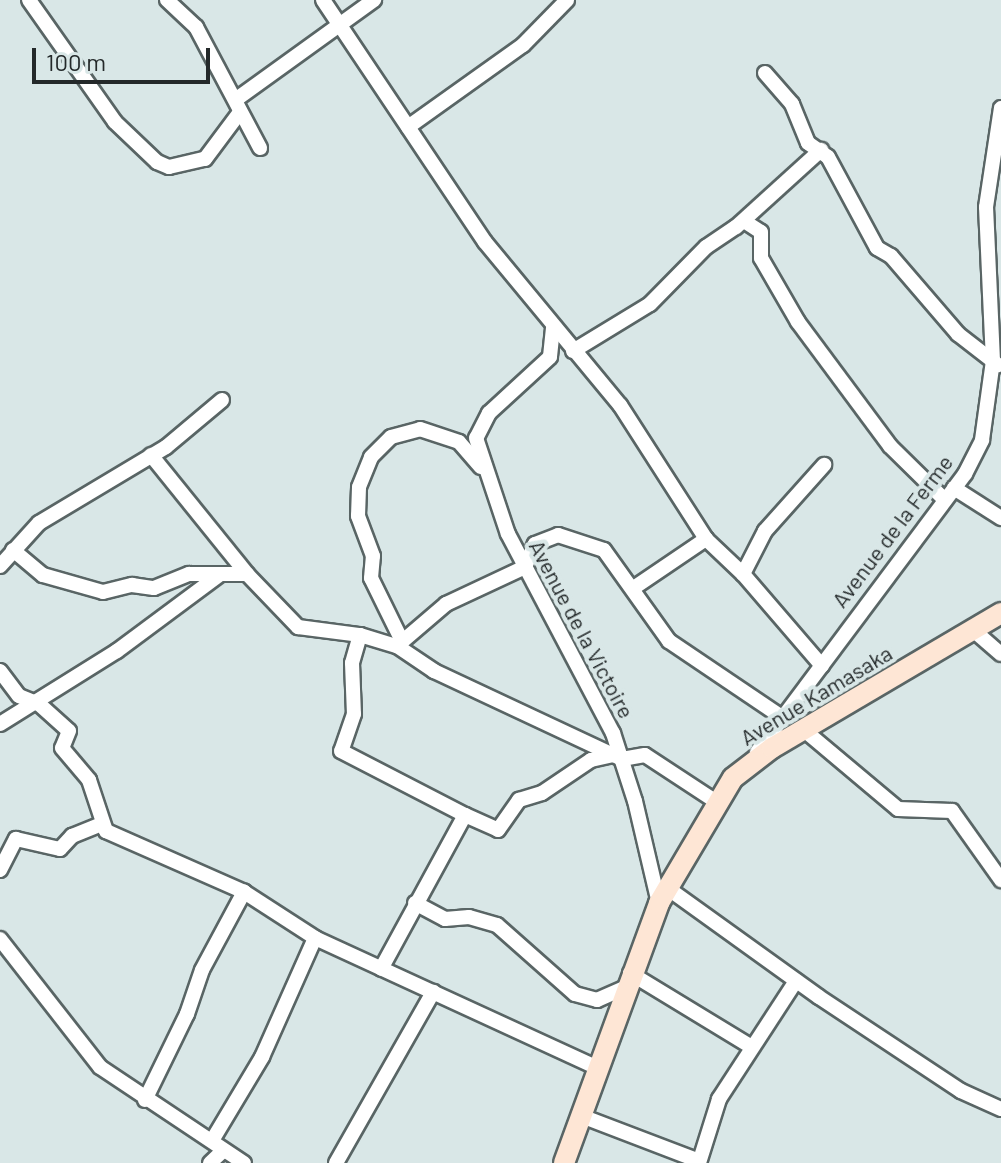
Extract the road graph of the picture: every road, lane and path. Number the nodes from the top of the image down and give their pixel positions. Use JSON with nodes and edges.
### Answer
{"nodes":[{"id":1,"x":29,"y":0,"type":"edge"},
{"id":2,"x":167,"y":0,"type":"edge"},
{"id":3,"x":323,"y":0,"type":"edge"},
{"id":4,"x":374,"y":0,"type":"edge"},
{"id":5,"x":567,"y":0,"type":"edge"},
{"id":6,"x":339,"y":26,"type":"junction"},
{"id":7,"x":765,"y":73,"type":"dead end"},
{"id":8,"x":239,"y":105,"type":"junction"},
{"id":9,"x":1001,"y":108,"type":"edge"},
{"id":10,"x":408,"y":127,"type":"junction"},
{"id":11,"x":260,"y":148,"type":"dead end"},
{"id":12,"x":821,"y":150,"type":"junction"},
{"id":13,"x":744,"y":221,"type":"junction"},
{"id":14,"x":553,"y":328,"type":"junction"},
{"id":15,"x":573,"y":351,"type":"junction"},
{"id":16,"x":997,"y":364,"type":"edge"},
{"id":17,"x":222,"y":400,"type":"dead end"},
{"id":18,"x":151,"y":455,"type":"junction"},
{"id":19,"x":824,"y":465,"type":"dead end"},
{"id":20,"x":486,"y":472,"type":"junction"},
{"id":21,"x":949,"y":494,"type":"junction"},
{"id":22,"x":1001,"y":518,"type":"edge"},
{"id":23,"x":706,"y":539,"type":"junction"},
{"id":24,"x":13,"y":550,"type":"junction"},
{"id":25,"x":0,"y":566,"type":"edge"},
{"id":26,"x":525,"y":567,"type":"junction"},
{"id":27,"x":247,"y":574,"type":"junction"},
{"id":28,"x":743,"y":574,"type":"junction"},
{"id":29,"x":218,"y":576,"type":"junction"},
{"id":30,"x":635,"y":587,"type":"junction"},
{"id":31,"x":1001,"y":613,"type":"edge"},
{"id":32,"x":972,"y":629,"type":"junction"},
{"id":33,"x":360,"y":635,"type":"junction"},
{"id":34,"x":400,"y":644,"type":"junction"},
{"id":35,"x":1001,"y":654,"type":"edge"},
{"id":36,"x":822,"y":666,"type":"junction"},
{"id":37,"x":0,"y":671,"type":"edge"},
{"id":38,"x":32,"y":701,"type":"junction"},
{"id":39,"x":783,"y":718,"type":"junction"},
{"id":40,"x":0,"y":724,"type":"edge"},
{"id":41,"x":804,"y":730,"type":"junction"},
{"id":42,"x":617,"y":757,"type":"junction"},
{"id":43,"x":750,"y":762,"type":"junction"},
{"id":44,"x":718,"y":803,"type":"junction"},
{"id":45,"x":465,"y":815,"type":"junction"},
{"id":46,"x":102,"y":824,"type":"junction"},
{"id":47,"x":0,"y":870,"type":"edge"},
{"id":48,"x":1001,"y":880,"type":"edge"},
{"id":49,"x":244,"y":892,"type":"junction"},
{"id":50,"x":662,"y":895,"type":"junction"},
{"id":51,"x":415,"y":903,"type":"junction"},
{"id":52,"x":315,"y":938,"type":"junction"},
{"id":53,"x":0,"y":939,"type":"edge"},
{"id":54,"x":381,"y":969,"type":"junction"},
{"id":55,"x":627,"y":981,"type":"junction"},
{"id":56,"x":796,"y":981,"type":"junction"},
{"id":57,"x":433,"y":992,"type":"junction"},
{"id":58,"x":750,"y":1046,"type":"junction"},
{"id":59,"x":598,"y":1068,"type":"junction"},
{"id":60,"x":145,"y":1100,"type":"junction"},
{"id":61,"x":1001,"y":1109,"type":"edge"},
{"id":62,"x":584,"y":1117,"type":"junction"},
{"id":63,"x":213,"y":1139,"type":"junction"},
{"id":64,"x":223,"y":1151,"type":"junction"},
{"id":65,"x":699,"y":1162,"type":"edge"},
{"id":66,"x":210,"y":1163,"type":"edge"},
{"id":67,"x":244,"y":1163,"type":"edge"},
{"id":68,"x":336,"y":1163,"type":"edge"},
{"id":69,"x":564,"y":1163,"type":"edge"}],
"edges":[{"from":1,"to":8,"type":"street"},
{"from":2,"to":8,"type":"street"},
{"from":3,"to":6,"type":"street"},
{"from":4,"to":6,"type":"street"},
{"from":5,"to":10,"type":"street"},
{"from":6,"to":8,"type":"street"},
{"from":6,"to":10,"type":"street"},
{"from":7,"to":12,"type":"street"},
{"from":8,"to":11,"type":"street"},
{"from":9,"to":16,"type":"street","name":"Avenue de la Ferme"},
{"from":10,"to":14,"type":"street"},
{"from":12,"to":13,"type":"street"},
{"from":12,"to":16,"type":"street"},
{"from":13,"to":15,"type":"street"},
{"from":13,"to":21,"type":"street"},
{"from":14,"to":15,"type":"street"},
{"from":14,"to":20,"type":"street","name":"Avenue de la Victoire"},
{"from":15,"to":23,"type":"street"},
{"from":16,"to":21,"type":"street","name":"Avenue de la Ferme"},
{"from":17,"to":18,"type":"street"},
{"from":18,"to":24,"type":"street"},
{"from":18,"to":27,"type":"street"},
{"from":19,"to":28,"type":"street"},
{"from":20,"to":26,"type":"street","name":"Avenue de la Victoire"},
{"from":20,"to":34,"type":"street"},
{"from":21,"to":22,"type":"street"},
{"from":21,"to":36,"type":"street","name":"Avenue de la Ferme"},
{"from":23,"to":28,"type":"street"},
{"from":23,"to":30,"type":"street"},
{"from":24,"to":25,"type":"street"},
{"from":24,"to":29,"type":"street"},
{"from":26,"to":30,"type":"street"},
{"from":26,"to":34,"type":"street"},
{"from":26,"to":42,"type":"street","name":"Avenue de la Victoire"},
{"from":27,"to":29,"type":"street"},
{"from":27,"to":33,"type":"street"},
{"from":28,"to":36,"type":"street"},
{"from":29,"to":38,"type":"street"},
{"from":30,"to":39,"type":"street"},
{"from":31,"to":32,"type":"street","name":"Avenue Kamasaka"},
{"from":32,"to":35,"type":"street"},
{"from":32,"to":41,"type":"street","name":"Avenue Kamasaka"},
{"from":33,"to":34,"type":"street"},
{"from":33,"to":45,"type":"street"},
{"from":34,"to":42,"type":"street"},
{"from":36,"to":39,"type":"street","name":"Avenue de la Ferme"},
{"from":37,"to":38,"type":"street"},
{"from":38,"to":40,"type":"street"},
{"from":38,"to":46,"type":"street"},
{"from":39,"to":43,"type":"street","name":"Avenue de la Ferme"},
{"from":41,"to":43,"type":"street","name":"Avenue Kamasaka"},
{"from":41,"to":48,"type":"street"},
{"from":42,"to":44,"type":"street"},
{"from":42,"to":45,"type":"street"},
{"from":42,"to":50,"type":"street","name":"Avenue de la Victoire"},
{"from":43,"to":44,"type":"street","name":"Avenue Kamasaka"},
{"from":44,"to":50,"type":"street","name":"Avenue Kamasaka"},
{"from":45,"to":51,"type":"street"},
{"from":46,"to":47,"type":"street"},
{"from":46,"to":49,"type":"street"},
{"from":49,"to":52,"type":"street"},
{"from":49,"to":60,"type":"street"},
{"from":50,"to":55,"type":"street","name":"Avenue Kamasaka"},
{"from":50,"to":56,"type":"street"},
{"from":51,"to":54,"type":"street"},
{"from":51,"to":55,"type":"street"},
{"from":52,"to":54,"type":"street"},
{"from":52,"to":63,"type":"street"},
{"from":53,"to":60,"type":"street"},
{"from":54,"to":57,"type":"street"},
{"from":55,"to":58,"type":"street"},
{"from":55,"to":59,"type":"street","name":"Avenue Kamasaka"},
{"from":56,"to":58,"type":"street"},
{"from":56,"to":61,"type":"street"},
{"from":57,"to":59,"type":"street"},
{"from":57,"to":68,"type":"street"},
{"from":58,"to":65,"type":"street"},
{"from":59,"to":62,"type":"street","name":"Avenue Kamasaka"},
{"from":60,"to":63,"type":"street"},
{"from":62,"to":65,"type":"street"},
{"from":62,"to":69,"type":"street","name":"Avenue Kamasaka"},
{"from":63,"to":64,"type":"street"},
{"from":64,"to":66,"type":"street"},
{"from":64,"to":67,"type":"street"}]}
